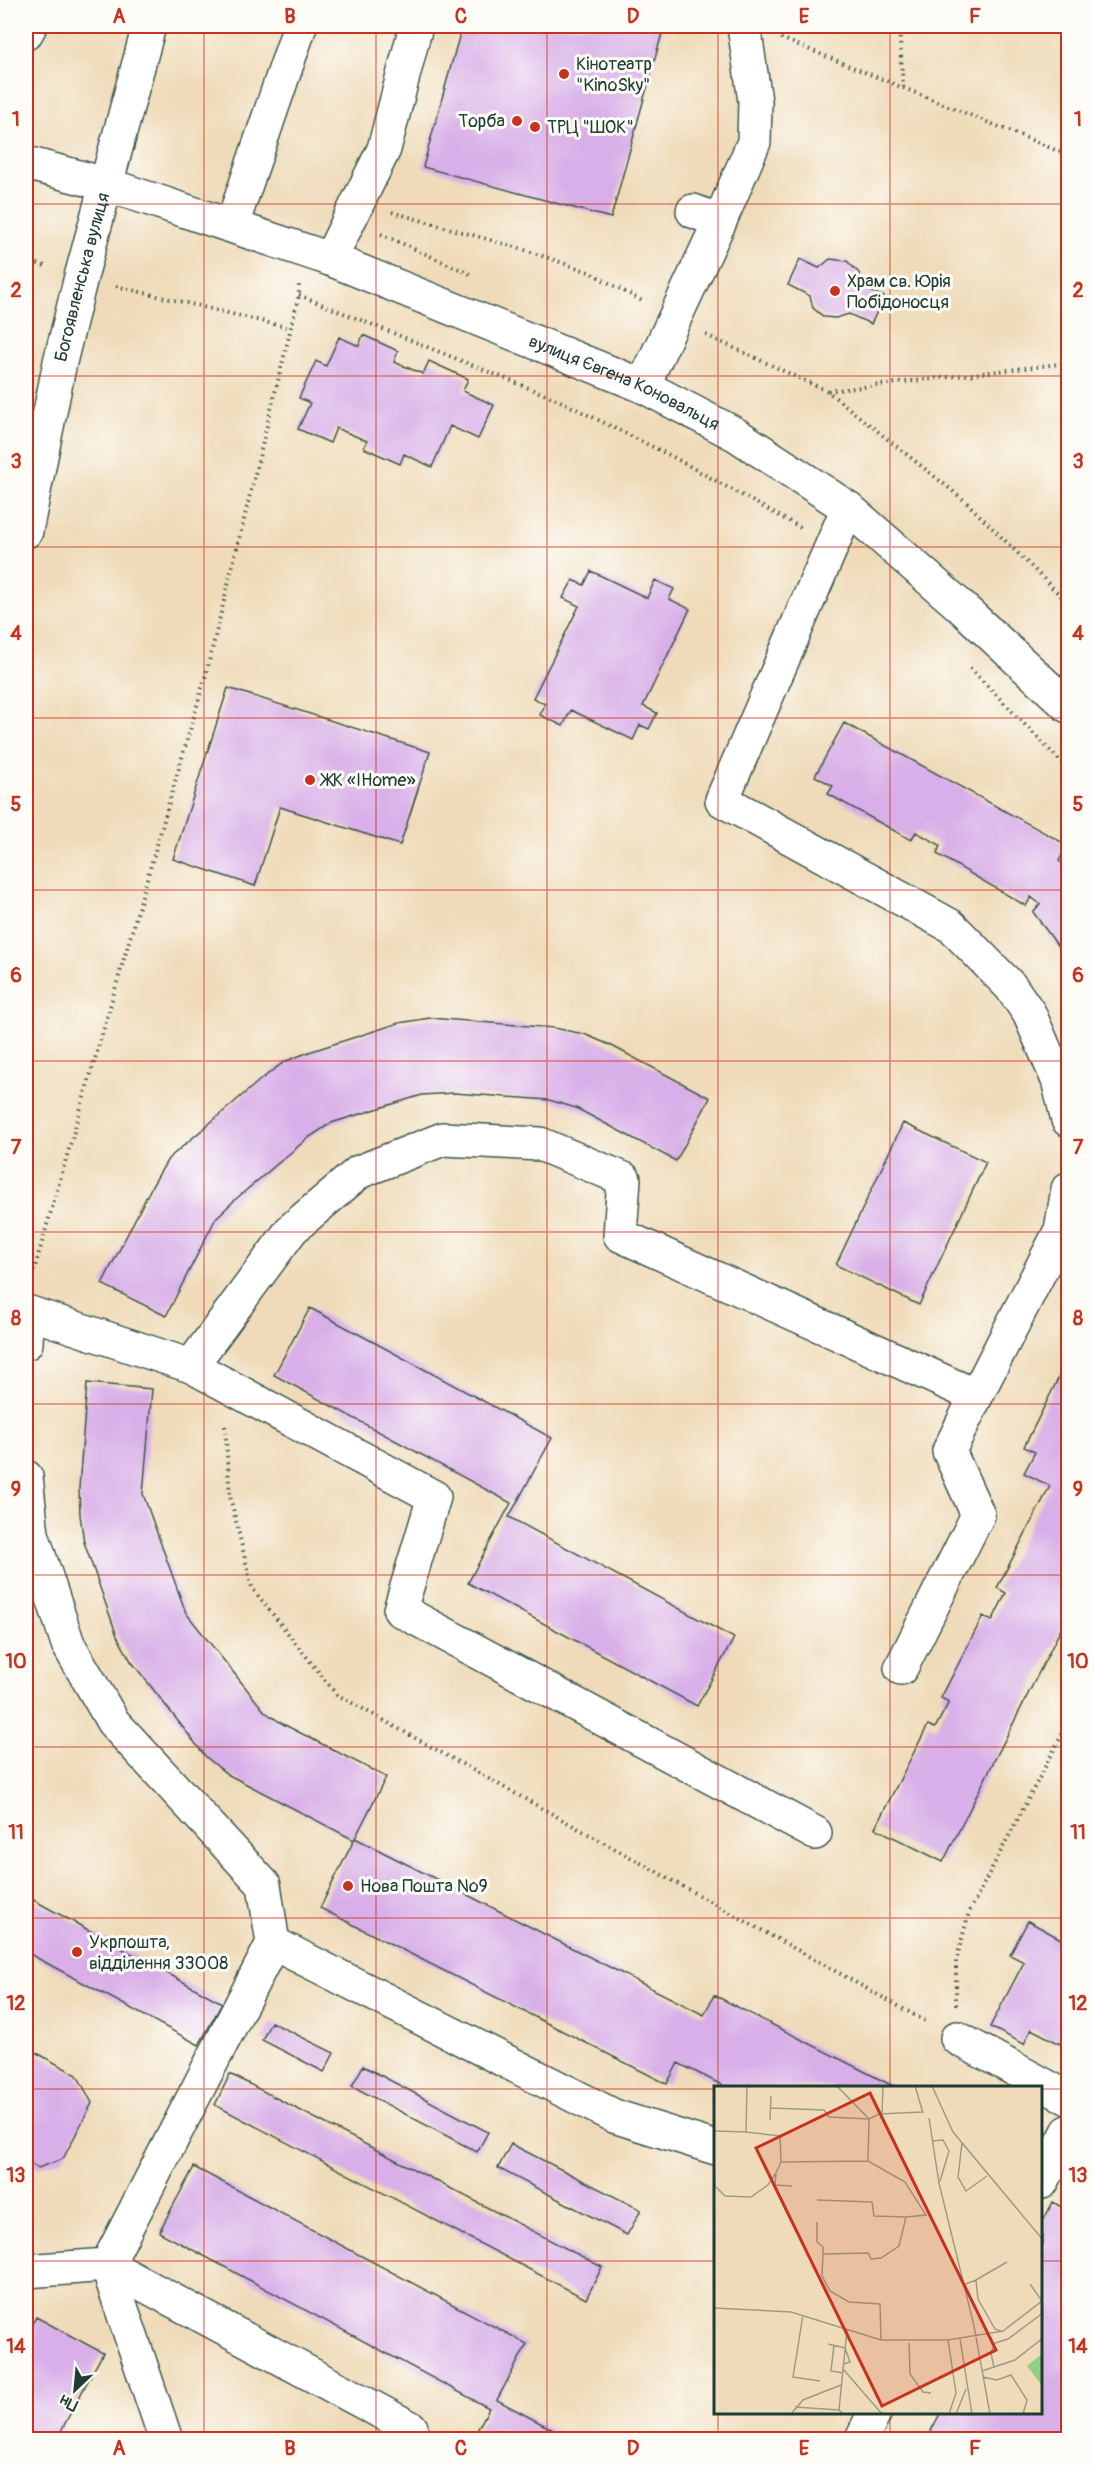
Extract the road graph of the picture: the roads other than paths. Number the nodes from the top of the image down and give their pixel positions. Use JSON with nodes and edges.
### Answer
{"nodes":[{"id":1,"x":30,"y":26,"type":"edge"},
{"id":2,"x":149,"y":26,"type":"edge"},
{"id":3,"x":300,"y":26,"type":"edge"},
{"id":4,"x":416,"y":26,"type":"edge"},
{"id":5,"x":758,"y":30,"type":"edge"},
{"id":6,"x":26,"y":33,"type":"edge"},
{"id":7,"x":26,"y":163,"type":"edge"},
{"id":8,"x":105,"y":184,"type":"junction"},
{"id":9,"x":232,"y":225,"type":"junction"},
{"id":10,"x":315,"y":254,"type":"junction"},
{"id":11,"x":643,"y":386,"type":"junction"},
{"id":12,"x":848,"y":508,"type":"junction"},
{"id":13,"x":26,"y":531,"type":"edge"},
{"id":14,"x":1068,"y":706,"type":"edge"},
{"id":15,"x":1068,"y":1119,"type":"edge"},
{"id":16,"x":1068,"y":1189,"type":"edge"},
{"id":17,"x":26,"y":1327,"type":"edge"},
{"id":18,"x":191,"y":1366,"type":"junction"},
{"id":19,"x":976,"y":1396,"type":"junction"},
{"id":20,"x":26,"y":1477,"type":"edge"},
{"id":21,"x":900,"y":1668,"type":"dead end"},
{"id":22,"x":815,"y":1833,"type":"dead end"},
{"id":23,"x":273,"y":1943,"type":"junction"},
{"id":24,"x":957,"y":2038,"type":"road end"},
{"id":25,"x":1068,"y":2098,"type":"edge"},
{"id":26,"x":1068,"y":2132,"type":"edge"},
{"id":27,"x":714,"y":2147,"type":"edge"},
{"id":28,"x":1043,"y":2178,"type":"edge"},
{"id":29,"x":1068,"y":2179,"type":"edge"},
{"id":30,"x":1043,"y":2195,"type":"edge"},
{"id":31,"x":107,"y":2265,"type":"junction"},
{"id":32,"x":26,"y":2271,"type":"edge"},
{"id":33,"x":874,"y":2414,"type":"edge"},
{"id":34,"x":166,"y":2439,"type":"edge"},
{"id":35,"x":413,"y":2439,"type":"edge"},
{"id":36,"x":861,"y":2439,"type":"edge"}],
"edges":[{"from":1,"to":6,"type":"street"},
{"from":2,"to":8,"type":"street","name":"Богоявленська вулиця"},
{"from":3,"to":9,"type":"street"},
{"from":4,"to":10,"type":"street"},
{"from":5,"to":11,"type":"street"},
{"from":7,"to":8,"type":"street","name":"вулиця Євгена Коновальця"},
{"from":8,"to":9,"type":"street","name":"вулиця Євгена Коновальця"},
{"from":8,"to":13,"type":"street","name":"Богоявленська вулиця"},
{"from":9,"to":10,"type":"street","name":"вулиця Євгена Коновальця"},
{"from":10,"to":11,"type":"street","name":"вулиця Євгена Коновальця"},
{"from":11,"to":12,"type":"street","name":"вулиця Євгена Коновальця"},
{"from":12,"to":14,"type":"street","name":"вулиця Євгена Коновальця"},
{"from":12,"to":15,"type":"street"},
{"from":16,"to":19,"type":"street"},
{"from":17,"to":18,"type":"street"},
{"from":18,"to":19,"type":"street"},
{"from":18,"to":22,"type":"street"},
{"from":19,"to":21,"type":"street"},
{"from":20,"to":23,"type":"street"},
{"from":23,"to":27,"type":"street"},
{"from":23,"to":31,"type":"street"},
{"from":24,"to":25,"type":"street"},
{"from":26,"to":28,"type":"street"},
{"from":29,"to":30,"type":"street"},
{"from":31,"to":32,"type":"street"},
{"from":31,"to":34,"type":"street"},
{"from":31,"to":35,"type":"street"},
{"from":33,"to":36,"type":"street"}]}
